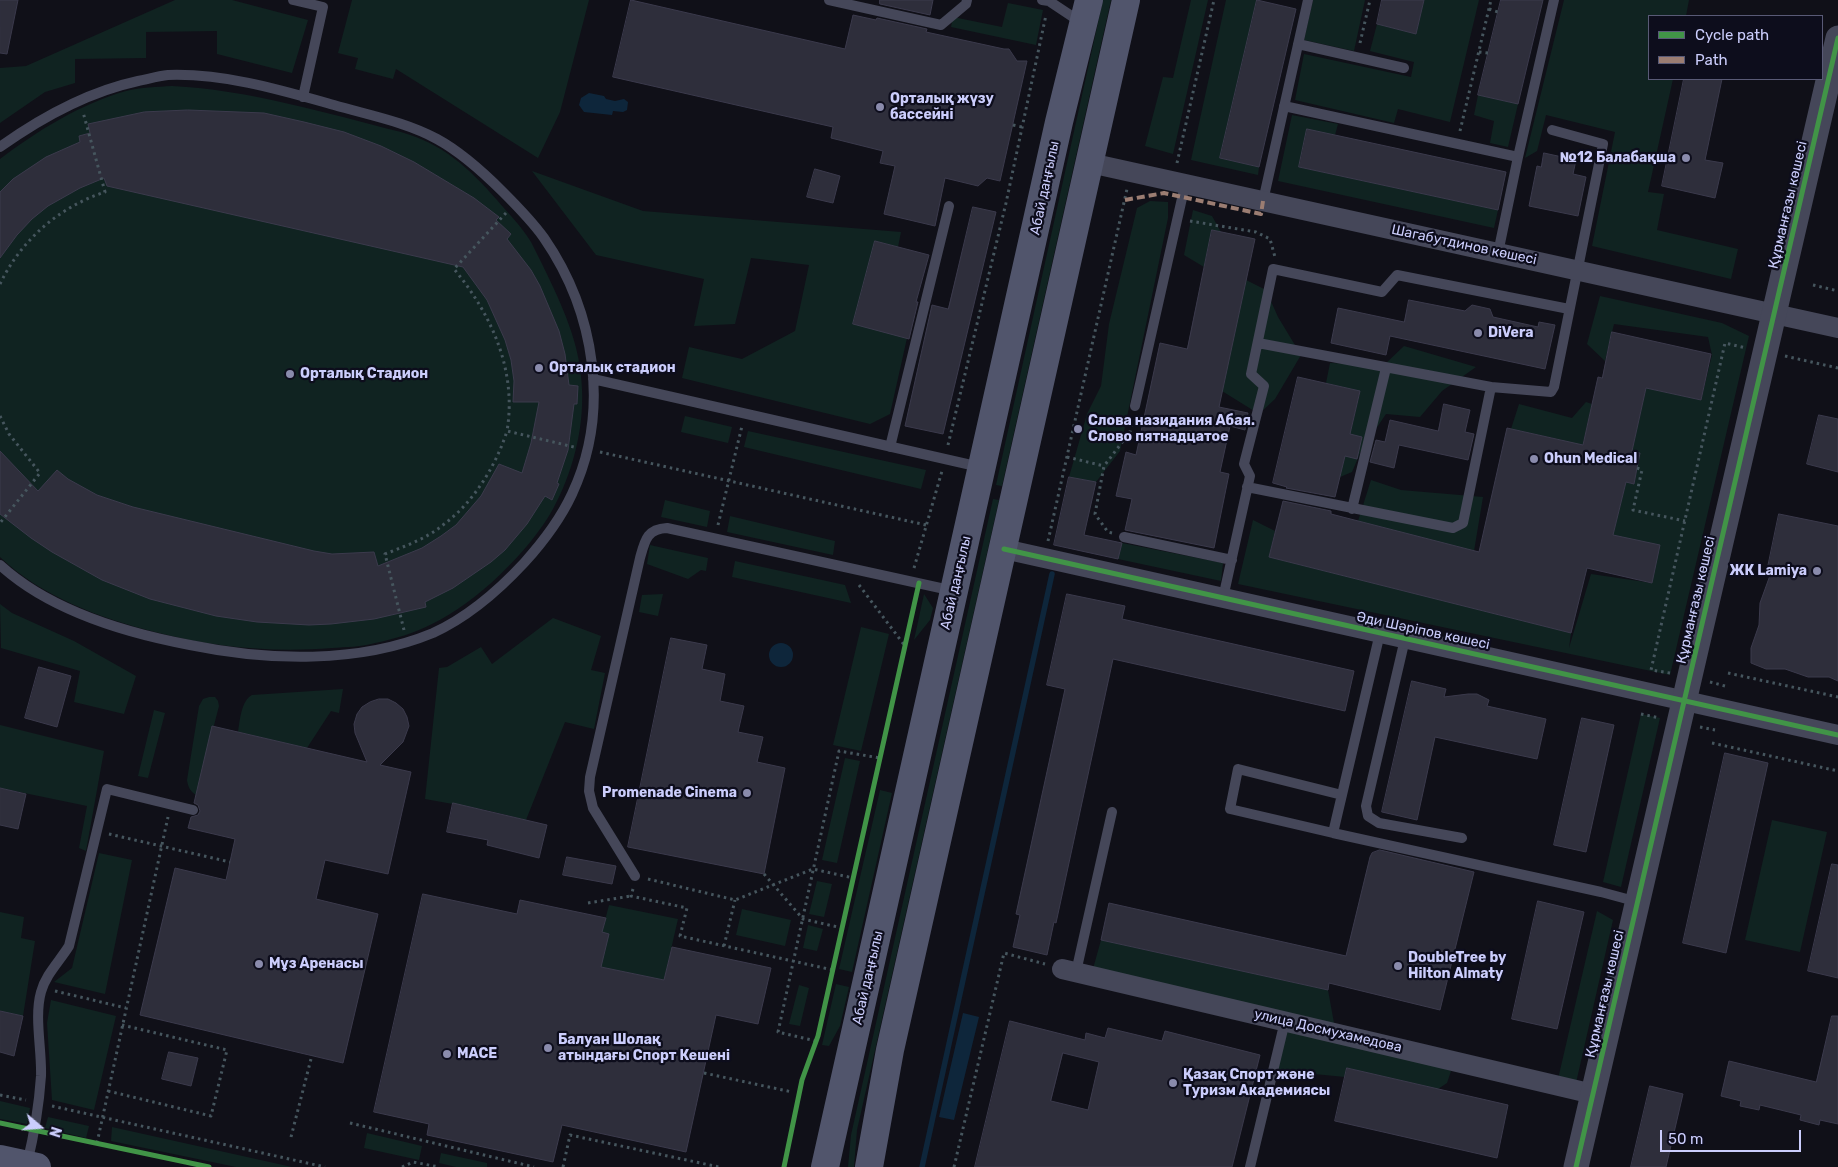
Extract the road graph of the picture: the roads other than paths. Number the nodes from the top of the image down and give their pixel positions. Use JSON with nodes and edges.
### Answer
{"nodes":[{"id":1,"x":293,"y":0,"type":"edge"},
{"id":2,"x":829,"y":0,"type":"edge"},
{"id":3,"x":967,"y":0,"type":"edge"},
{"id":4,"x":1126,"y":0,"type":"edge"},
{"id":5,"x":1308,"y":0,"type":"edge"},
{"id":6,"x":1554,"y":0,"type":"edge"},
{"id":7,"x":1046,"y":1,"type":"edge"},
{"id":8,"x":1086,"y":12,"type":"edge"},
{"id":9,"x":1838,"y":38,"type":"edge"},
{"id":10,"x":1298,"y":44,"type":"junction"},
{"id":11,"x":1404,"y":68,"type":"dead end"},
{"id":12,"x":303,"y":96,"type":"junction"},
{"id":13,"x":1284,"y":106,"type":"junction"},
{"id":14,"x":1552,"y":130,"type":"dead end"},
{"id":15,"x":0,"y":147,"type":"edge"},
{"id":16,"x":1518,"y":157,"type":"junction"},
{"id":17,"x":1090,"y":163,"type":"junction"},
{"id":18,"x":1179,"y":183,"type":"junction"},
{"id":19,"x":1263,"y":201,"type":"junction"},
{"id":20,"x":949,"y":206,"type":"dead end"},
{"id":21,"x":1498,"y":253,"type":"junction"},
{"id":22,"x":1578,"y":270,"type":"junction"},
{"id":23,"x":1570,"y":309,"type":"junction"},
{"id":24,"x":1774,"y":314,"type":"junction"},
{"id":25,"x":1838,"y":328,"type":"edge"},
{"id":26,"x":1258,"y":343,"type":"junction"},
{"id":27,"x":1386,"y":368,"type":"junction"},
{"id":28,"x":593,"y":379,"type":"junction"},
{"id":29,"x":1491,"y":387,"type":"junction"},
{"id":30,"x":1135,"y":406,"type":"road end"},
{"id":31,"x":890,"y":448,"type":"junction"},
{"id":32,"x":982,"y":468,"type":"junction"},
{"id":33,"x":1247,"y":487,"type":"junction"},
{"id":34,"x":1352,"y":509,"type":"junction"},
{"id":35,"x":1124,"y":537,"type":"road end"},
{"id":36,"x":1004,"y":548,"type":"junction"},
{"id":37,"x":1232,"y":560,"type":"junction"},
{"id":38,"x":0,"y":565,"type":"edge"},
{"id":39,"x":955,"y":591,"type":"junction"},
{"id":40,"x":1223,"y":598,"type":"junction"},
{"id":41,"x":1380,"y":633,"type":"junction"},
{"id":42,"x":1405,"y":639,"type":"junction"},
{"id":43,"x":1685,"y":700,"type":"junction"},
{"id":44,"x":1838,"y":735,"type":"edge"},
{"id":45,"x":1342,"y":795,"type":"junction"},
{"id":46,"x":193,"y":810,"type":"dead end"},
{"id":47,"x":1112,"y":812,"type":"dead end"},
{"id":48,"x":1333,"y":833,"type":"junction"},
{"id":49,"x":1462,"y":838,"type":"dead end"},
{"id":50,"x":636,"y":876,"type":"road end"},
{"id":51,"x":1638,"y":902,"type":"junction"},
{"id":52,"x":1069,"y":971,"type":"joint"},
{"id":53,"x":1285,"y":1021,"type":"junction"},
{"id":54,"x":853,"y":1042,"type":"junction"},
{"id":55,"x":1593,"y":1094,"type":"junction"},
{"id":56,"x":0,"y":1159,"type":"edge"},
{"id":57,"x":32,"y":1166,"type":"edge"},
{"id":58,"x":811,"y":1167,"type":"edge"},
{"id":59,"x":825,"y":1167,"type":"edge"},
{"id":60,"x":869,"y":1167,"type":"edge"},
{"id":61,"x":1250,"y":1167,"type":"edge"},
{"id":62,"x":1576,"y":1167,"type":"edge"}],
"edges":[{"from":1,"to":12,"type":"lane"},
{"from":2,"to":3,"type":"lane"},
{"from":4,"to":17,"type":"main road"},
{"from":5,"to":10,"type":"lane"},
{"from":6,"to":16,"type":"lane"},
{"from":7,"to":8,"type":"lane"},
{"from":8,"to":32,"type":"main road","name":"Абай даңғылы"},
{"from":9,"to":24,"type":"street","name":"Құрманғазы көшесі"},
{"from":10,"to":11,"type":"lane"},
{"from":10,"to":13,"type":"lane"},
{"from":12,"to":15,"type":"lane"},
{"from":12,"to":28,"type":"lane"},
{"from":13,"to":16,"type":"lane"},
{"from":13,"to":19,"type":"lane"},
{"from":14,"to":22,"type":"lane"},
{"from":16,"to":21,"type":"lane"},
{"from":17,"to":18,"type":"street","name":"Шагабутдинов көшесі"},
{"from":17,"to":36,"type":"main road"},
{"from":18,"to":19,"type":"street","name":"Шагабутдинов көшесі"},
{"from":18,"to":30,"type":"lane"},
{"from":19,"to":21,"type":"street","name":"Шагабутдинов көшесі"},
{"from":20,"to":31,"type":"lane"},
{"from":21,"to":22,"type":"street","name":"Шагабутдинов көшесі"},
{"from":22,"to":23,"type":"lane"},
{"from":22,"to":24,"type":"street","name":"Шагабутдинов көшесі"},
{"from":23,"to":26,"type":"lane"},
{"from":23,"to":29,"type":"lane"},
{"from":24,"to":25,"type":"street","name":"Шагабутдинов көшесі"},
{"from":24,"to":43,"type":"street","name":"Құрманғазы көшесі"},
{"from":26,"to":27,"type":"lane"},
{"from":26,"to":33,"type":"lane"},
{"from":27,"to":29,"type":"lane"},
{"from":27,"to":34,"type":"lane"},
{"from":28,"to":31,"type":"lane"},
{"from":28,"to":38,"type":"lane"},
{"from":29,"to":34,"type":"lane"},
{"from":31,"to":32,"type":"lane"},
{"from":32,"to":39,"type":"main road","name":"Абай даңғылы"},
{"from":33,"to":34,"type":"lane"},
{"from":33,"to":37,"type":"lane"},
{"from":35,"to":37,"type":"lane"},
{"from":36,"to":40,"type":"street","name":"Әди Шәріпов көшесі"},
{"from":36,"to":60,"type":"main road"},
{"from":37,"to":40,"type":"lane"},
{"from":39,"to":50,"type":"lane"},
{"from":39,"to":54,"type":"main road","name":"Абай даңғылы"},
{"from":40,"to":41,"type":"street","name":"Әди Шәріпов көшесі"},
{"from":41,"to":42,"type":"street","name":"Әди Шәріпов көшесі"},
{"from":41,"to":45,"type":"lane"},
{"from":42,"to":43,"type":"street","name":"Әди Шәріпов көшесі"},
{"from":42,"to":49,"type":"lane"},
{"from":43,"to":44,"type":"street","name":"Әди Шәріпов көшесі"},
{"from":43,"to":51,"type":"street","name":"Құрманғазы көшесі"},
{"from":45,"to":48,"type":"lane"},
{"from":45,"to":48,"type":"lane"},
{"from":46,"to":57,"type":"lane"},
{"from":47,"to":52,"type":"lane"},
{"from":48,"to":51,"type":"lane"},
{"from":51,"to":55,"type":"street","name":"Құрманғазы көшесі"},
{"from":52,"to":53,"type":"street","name":"улица Досмухамедова"},
{"from":53,"to":55,"type":"street","name":"улица Досмухамедова"},
{"from":53,"to":61,"type":"lane"},
{"from":54,"to":58,"type":"main road"},
{"from":54,"to":59,"type":"main road","name":"Абай даңғылы"},
{"from":55,"to":62,"type":"street","name":"Құрманғазы көшесі"},
{"from":56,"to":57,"type":"main road"}]}
